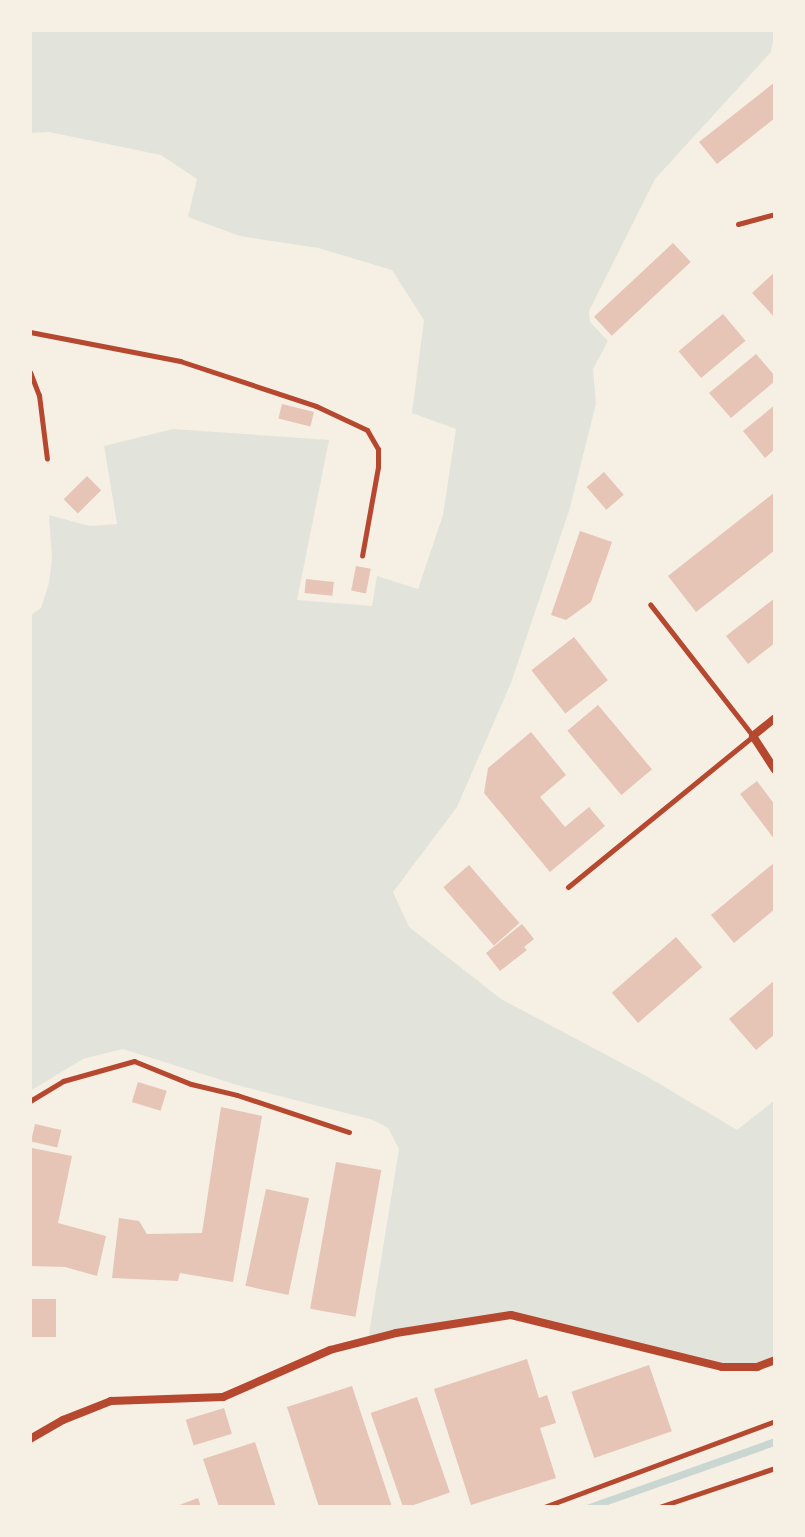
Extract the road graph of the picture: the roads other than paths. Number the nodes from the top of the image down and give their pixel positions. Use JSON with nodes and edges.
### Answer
{"nodes":[{"id":1,"x":775,"y":214,"type":"edge"},
{"id":2,"x":738,"y":224,"type":"dead end"},
{"id":3,"x":30,"y":332,"type":"edge"},
{"id":4,"x":30,"y":372,"type":"edge"},
{"id":5,"x":47,"y":459,"type":"dead end"},
{"id":6,"x":362,"y":556,"type":"dead end"},
{"id":7,"x":650,"y":604,"type":"dead end"},
{"id":8,"x":775,"y":718,"type":"edge"},
{"id":9,"x":753,"y":736,"type":"junction"},
{"id":10,"x":775,"y":770,"type":"edge"},
{"id":11,"x":568,"y":887,"type":"dead end"},
{"id":12,"x":30,"y":1101,"type":"edge"},
{"id":13,"x":349,"y":1132,"type":"dead end"},
{"id":14,"x":775,"y":1360,"type":"edge"},
{"id":15,"x":775,"y":1421,"type":"edge"},
{"id":16,"x":30,"y":1439,"type":"edge"},
{"id":17,"x":775,"y":1468,"type":"edge"},
{"id":18,"x":544,"y":1507,"type":"edge"},
{"id":19,"x":659,"y":1507,"type":"edge"}],
"edges":[{"from":1,"to":2,"type":"lane"},
{"from":3,"to":6,"type":"lane"},
{"from":4,"to":5,"type":"lane"},
{"from":7,"to":9,"type":"lane"},
{"from":8,"to":9,"type":"street"},
{"from":9,"to":10,"type":"street"},
{"from":9,"to":11,"type":"lane"},
{"from":12,"to":13,"type":"lane"},
{"from":14,"to":16,"type":"street"},
{"from":15,"to":18,"type":"lane"},
{"from":17,"to":19,"type":"lane"}]}
